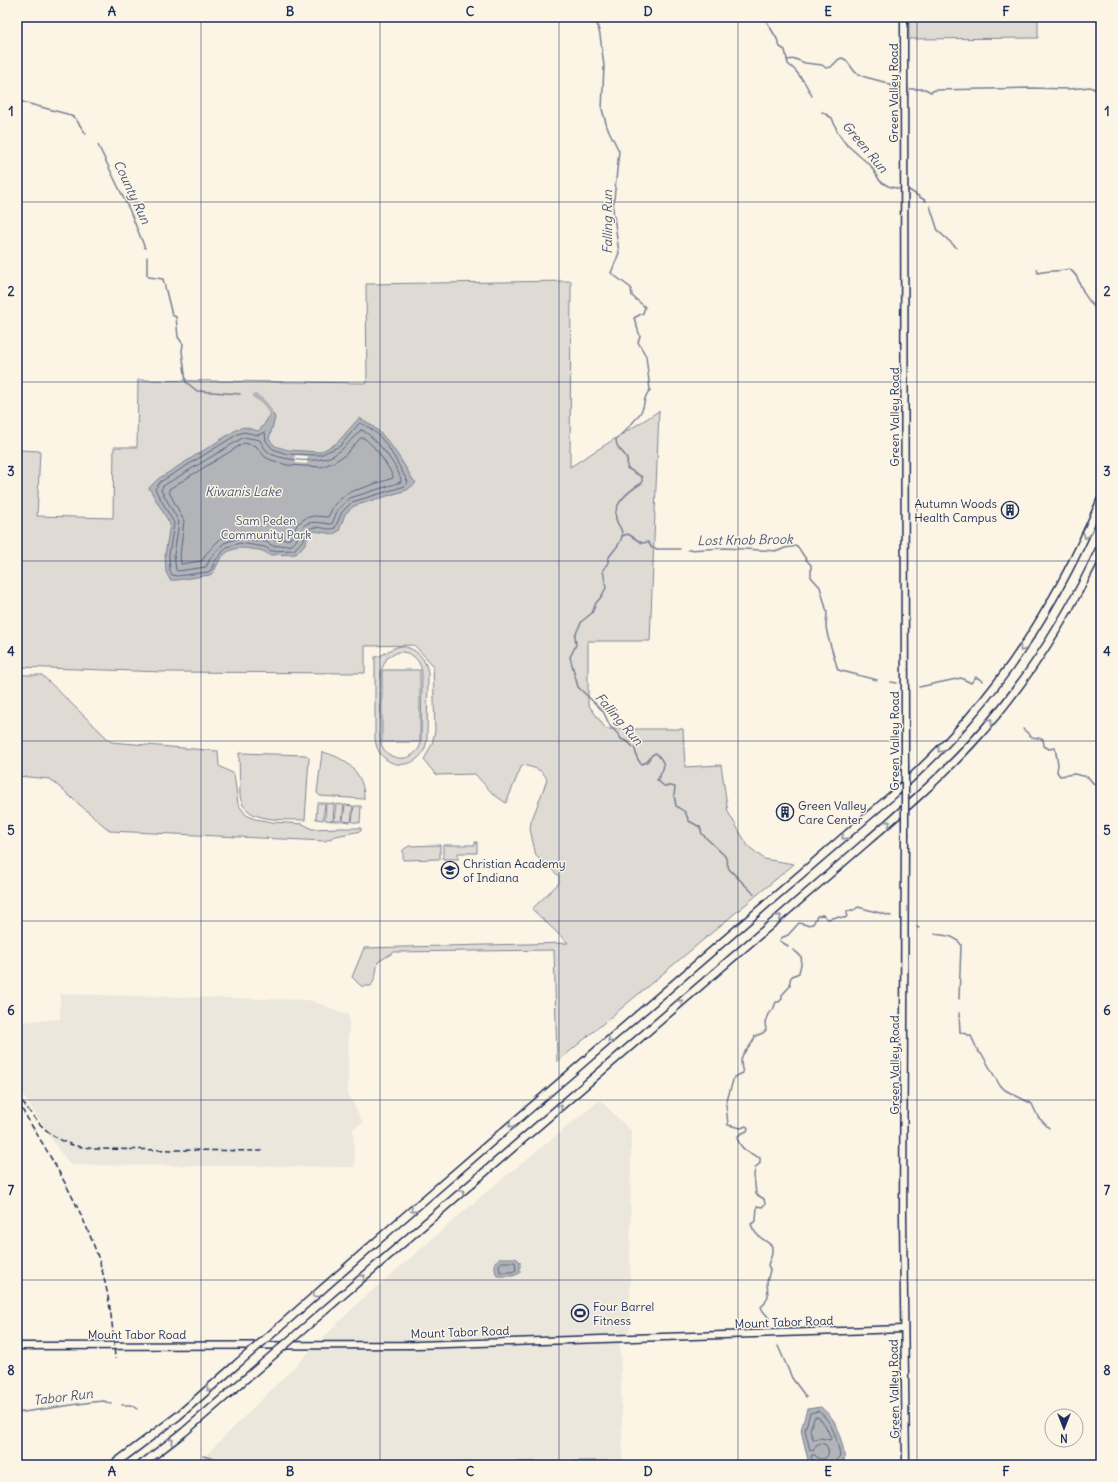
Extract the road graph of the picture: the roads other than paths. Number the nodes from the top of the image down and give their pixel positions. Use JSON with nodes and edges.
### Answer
{"nodes":[{"id":1,"x":904,"y":17,"type":"edge"},
{"id":2,"x":1101,"y":500,"type":"edge"},
{"id":3,"x":1101,"y":546,"type":"edge"},
{"id":4,"x":904,"y":1329,"type":"junction"},
{"id":5,"x":17,"y":1346,"type":"edge"},
{"id":6,"x":113,"y":1465,"type":"edge"},
{"id":7,"x":141,"y":1465,"type":"edge"},
{"id":8,"x":906,"y":1465,"type":"edge"}],
"edges":[{"from":1,"to":4,"type":"street","name":"Green Valley Road","bridge":true},
{"from":2,"to":6,"type":"highway","one_way":true,"bridge":true},
{"from":7,"to":3,"type":"highway","one_way":true,"bridge":true},
{"from":4,"to":5,"type":"street","name":"Mount Tabor Road"},
{"from":4,"to":8,"type":"street","name":"Green Valley Road"}]}
